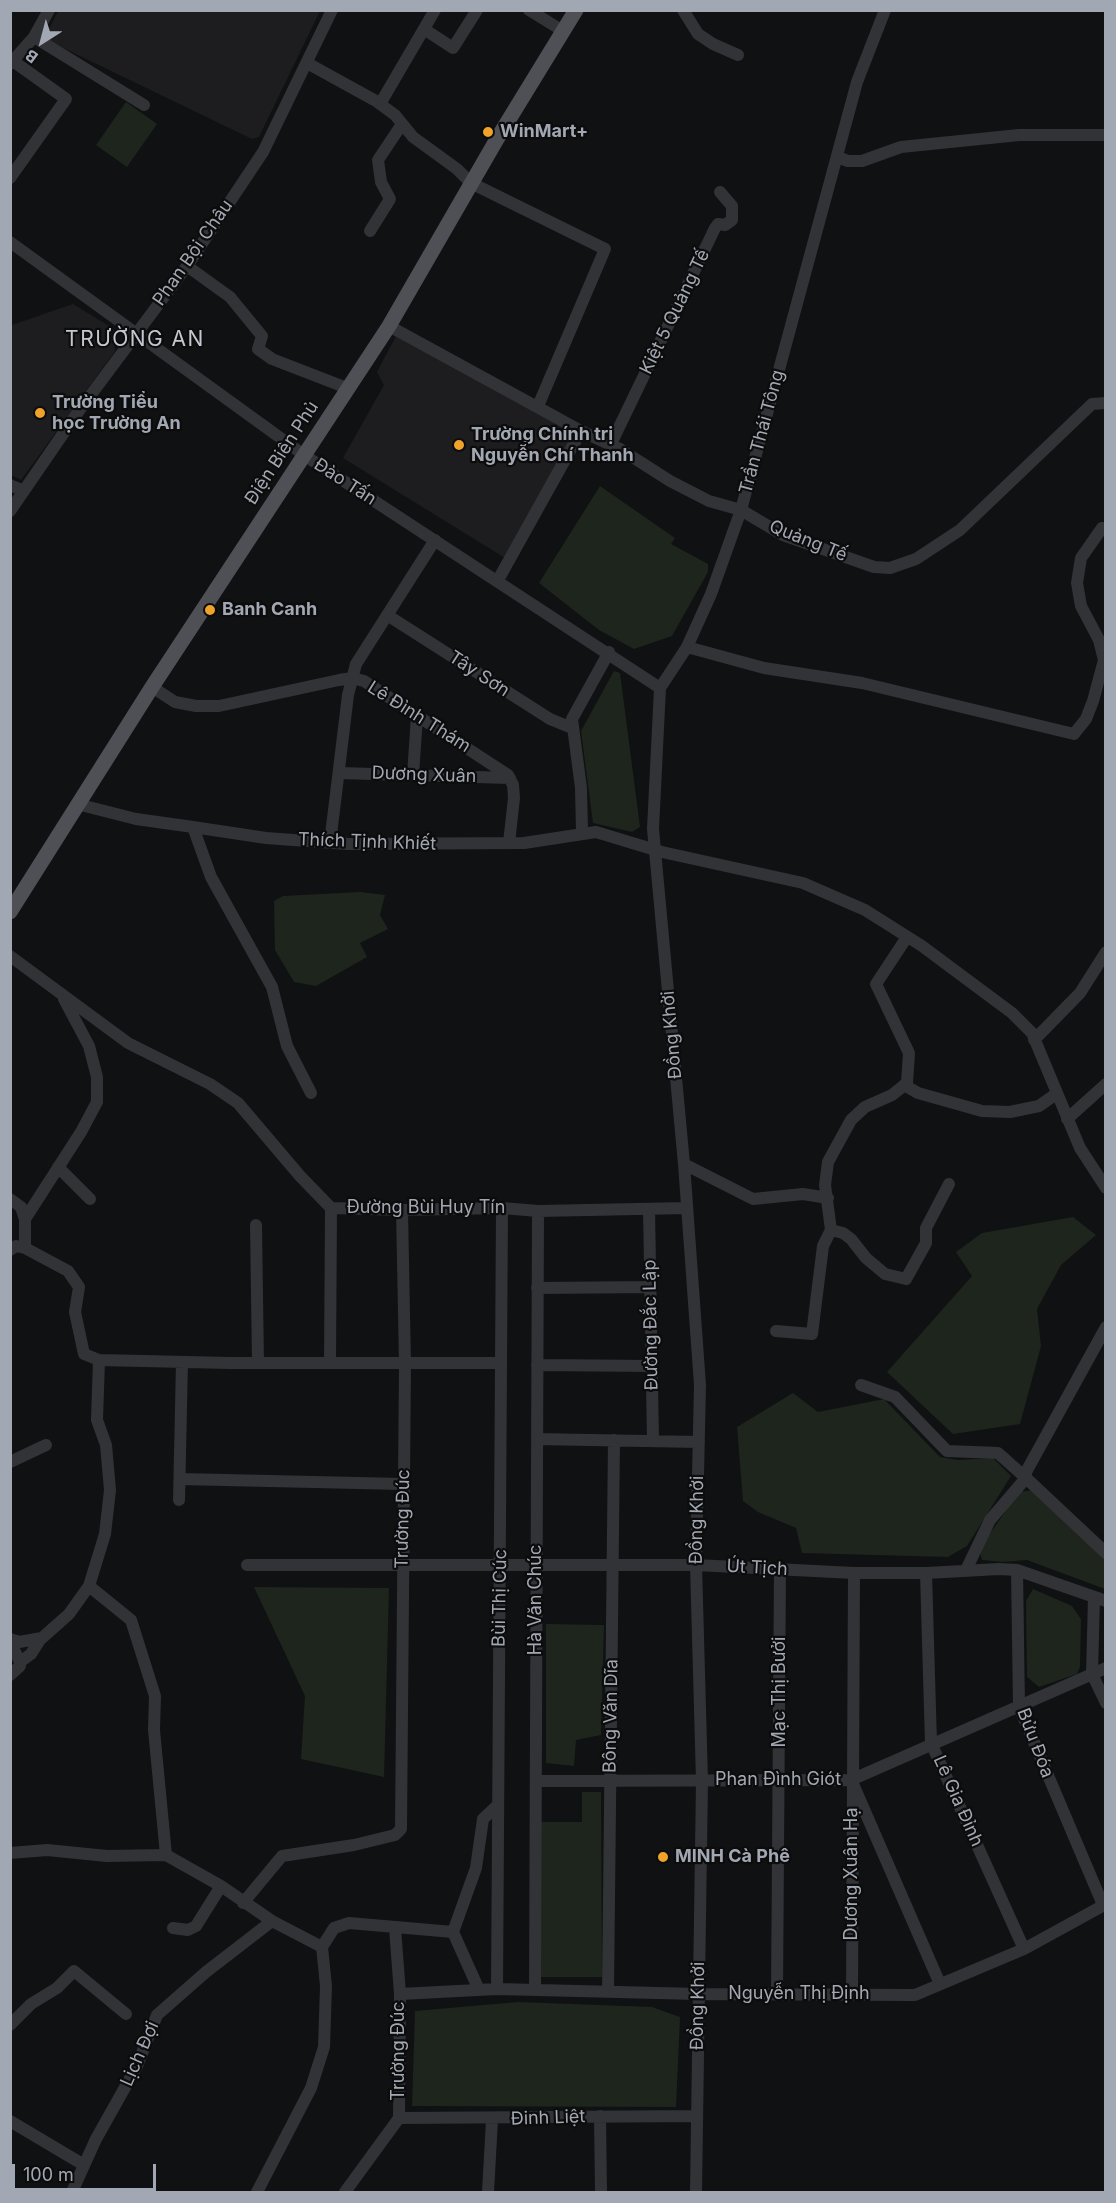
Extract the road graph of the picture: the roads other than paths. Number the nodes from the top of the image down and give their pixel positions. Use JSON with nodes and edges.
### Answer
{"nodes":[{"id":1,"x":49,"y":10,"type":"edge"},
{"id":2,"x":332,"y":10,"type":"edge"},
{"id":3,"x":435,"y":10,"type":"edge"},
{"id":4,"x":477,"y":10,"type":"edge"},
{"id":5,"x":529,"y":10,"type":"edge"},
{"id":6,"x":576,"y":10,"type":"edge"},
{"id":7,"x":683,"y":10,"type":"edge"},
{"id":8,"x":885,"y":10,"type":"edge"},
{"id":9,"x":424,"y":29,"type":"junction"},
{"id":10,"x":563,"y":31,"type":"junction"},
{"id":11,"x":34,"y":38,"type":"junction"},
{"id":12,"x":738,"y":54,"type":"dead end"},
{"id":13,"x":12,"y":63,"type":"edge"},
{"id":14,"x":307,"y":63,"type":"junction"},
{"id":15,"x":380,"y":104,"type":"junction"},
{"id":16,"x":144,"y":105,"type":"dead end"},
{"id":17,"x":402,"y":124,"type":"junction"},
{"id":18,"x":1106,"y":135,"type":"edge"},
{"id":19,"x":837,"y":157,"type":"junction"},
{"id":20,"x":10,"y":178,"type":"edge"},
{"id":21,"x":471,"y":183,"type":"junction"},
{"id":22,"x":720,"y":192,"type":"dead end"},
{"id":23,"x":370,"y":231,"type":"dead end"},
{"id":24,"x":10,"y":242,"type":"edge"},
{"id":25,"x":187,"y":266,"type":"junction"},
{"id":26,"x":389,"y":326,"type":"junction"},
{"id":27,"x":136,"y":333,"type":"junction"},
{"id":28,"x":347,"y":388,"type":"junction"},
{"id":29,"x":1106,"y":403,"type":"edge"},
{"id":30,"x":538,"y":406,"type":"junction"},
{"id":31,"x":580,"y":431,"type":"junction"},
{"id":32,"x":610,"y":444,"type":"junction"},
{"id":33,"x":304,"y":455,"type":"junction"},
{"id":34,"x":10,"y":485,"type":"edge"},
{"id":35,"x":24,"y":491,"type":"junction"},
{"id":36,"x":741,"y":510,"type":"junction"},
{"id":37,"x":10,"y":511,"type":"edge"},
{"id":38,"x":1102,"y":528,"type":"dead end"},
{"id":39,"x":435,"y":540,"type":"junction"},
{"id":40,"x":498,"y":580,"type":"junction"},
{"id":41,"x":387,"y":615,"type":"junction"},
{"id":42,"x":687,"y":647,"type":"junction"},
{"id":43,"x":609,"y":652,"type":"junction"},
{"id":44,"x":352,"y":678,"type":"junction"},
{"id":45,"x":152,"y":687,"type":"junction"},
{"id":46,"x":660,"y":688,"type":"junction"},
{"id":47,"x":417,"y":716,"type":"junction"},
{"id":48,"x":572,"y":728,"type":"junction"},
{"id":49,"x":339,"y":773,"type":"junction"},
{"id":50,"x":413,"y":775,"type":"junction"},
{"id":51,"x":510,"y":778,"type":"junction"},
{"id":52,"x":77,"y":804,"type":"junction"},
{"id":53,"x":193,"y":827,"type":"junction"},
{"id":54,"x":582,"y":832,"type":"junction"},
{"id":55,"x":330,"y":843,"type":"junction"},
{"id":56,"x":509,"y":843,"type":"junction"},
{"id":57,"x":656,"y":850,"type":"junction"},
{"id":58,"x":10,"y":912,"type":"edge"},
{"id":59,"x":907,"y":937,"type":"junction"},
{"id":60,"x":1106,"y":952,"type":"edge"},
{"id":61,"x":10,"y":956,"type":"edge"},
{"id":62,"x":63,"y":996,"type":"junction"},
{"id":63,"x":1034,"y":1040,"type":"junction"},
{"id":64,"x":1106,"y":1084,"type":"edge"},
{"id":65,"x":904,"y":1085,"type":"junction"},
{"id":66,"x":311,"y":1093,"type":"dead end"},
{"id":67,"x":1056,"y":1094,"type":"junction"},
{"id":68,"x":1067,"y":1119,"type":"junction"},
{"id":69,"x":684,"y":1164,"type":"junction"},
{"id":70,"x":58,"y":1167,"type":"junction"},
{"id":71,"x":949,"y":1185,"type":"dead end"},
{"id":72,"x":1106,"y":1188,"type":"edge"},
{"id":73,"x":828,"y":1198,"type":"junction"},
{"id":74,"x":10,"y":1199,"type":"edge"},
{"id":75,"x":90,"y":1199,"type":"dead end"},
{"id":76,"x":331,"y":1208,"type":"junction"},
{"id":77,"x":502,"y":1208,"type":"junction"},
{"id":78,"x":687,"y":1208,"type":"junction"},
{"id":79,"x":649,"y":1209,"type":"junction"},
{"id":80,"x":402,"y":1210,"type":"junction"},
{"id":81,"x":537,"y":1211,"type":"junction"},
{"id":82,"x":25,"y":1219,"type":"junction"},
{"id":83,"x":256,"y":1225,"type":"dead end"},
{"id":84,"x":831,"y":1230,"type":"junction"},
{"id":85,"x":25,"y":1248,"type":"junction"},
{"id":86,"x":10,"y":1250,"type":"edge"},
{"id":87,"x":651,"y":1287,"type":"junction"},
{"id":88,"x":537,"y":1288,"type":"junction"},
{"id":89,"x":1106,"y":1327,"type":"edge"},
{"id":90,"x":776,"y":1331,"type":"dead end"},
{"id":91,"x":99,"y":1360,"type":"junction"},
{"id":92,"x":182,"y":1362,"type":"junction"},
{"id":93,"x":258,"y":1363,"type":"junction"},
{"id":94,"x":330,"y":1363,"type":"junction"},
{"id":95,"x":500,"y":1363,"type":"junction"},
{"id":96,"x":405,"y":1364,"type":"junction"},
{"id":97,"x":537,"y":1365,"type":"junction"},
{"id":98,"x":652,"y":1366,"type":"junction"},
{"id":99,"x":861,"y":1385,"type":"dead end"},
{"id":100,"x":537,"y":1439,"type":"junction"},
{"id":101,"x":614,"y":1440,"type":"junction"},
{"id":102,"x":653,"y":1441,"type":"junction"},
{"id":103,"x":699,"y":1442,"type":"junction"},
{"id":104,"x":46,"y":1445,"type":"dead end"},
{"id":105,"x":10,"y":1462,"type":"edge"},
{"id":106,"x":1026,"y":1478,"type":"junction"},
{"id":107,"x":180,"y":1479,"type":"junction"},
{"id":108,"x":404,"y":1484,"type":"junction"},
{"id":109,"x":179,"y":1500,"type":"dead end"},
{"id":110,"x":1106,"y":1552,"type":"edge"},
{"id":111,"x":248,"y":1565,"type":"dead end"},
{"id":112,"x":402,"y":1565,"type":"junction"},
{"id":113,"x":501,"y":1565,"type":"junction"},
{"id":114,"x":696,"y":1565,"type":"junction"},
{"id":115,"x":536,"y":1566,"type":"junction"},
{"id":116,"x":613,"y":1566,"type":"junction"},
{"id":117,"x":780,"y":1569,"type":"junction"},
{"id":118,"x":966,"y":1570,"type":"junction"},
{"id":119,"x":1017,"y":1570,"type":"junction"},
{"id":120,"x":854,"y":1573,"type":"junction"},
{"id":121,"x":926,"y":1573,"type":"junction"},
{"id":122,"x":89,"y":1586,"type":"junction"},
{"id":123,"x":1100,"y":1599,"type":"edge"},
{"id":124,"x":41,"y":1638,"type":"junction"},
{"id":125,"x":10,"y":1641,"type":"edge"},
{"id":126,"x":20,"y":1662,"type":"junction"},
{"id":127,"x":1106,"y":1668,"type":"edge"},
{"id":128,"x":1092,"y":1674,"type":"junction"},
{"id":129,"x":10,"y":1675,"type":"edge"},
{"id":130,"x":1106,"y":1703,"type":"edge"},
{"id":131,"x":1019,"y":1707,"type":"junction"},
{"id":132,"x":931,"y":1743,"type":"junction"},
{"id":133,"x":780,"y":1780,"type":"junction"},
{"id":134,"x":851,"y":1780,"type":"junction"},
{"id":135,"x":536,"y":1781,"type":"junction"},
{"id":136,"x":610,"y":1781,"type":"junction"},
{"id":137,"x":702,"y":1781,"type":"junction"},
{"id":138,"x":498,"y":1805,"type":"junction"},
{"id":139,"x":10,"y":1853,"type":"edge"},
{"id":140,"x":166,"y":1855,"type":"junction"},
{"id":141,"x":221,"y":1886,"type":"junction"},
{"id":142,"x":243,"y":1902,"type":"junction"},
{"id":143,"x":1104,"y":1904,"type":"edge"},
{"id":144,"x":272,"y":1921,"type":"junction"},
{"id":145,"x":173,"y":1928,"type":"dead end"},
{"id":146,"x":395,"y":1928,"type":"junction"},
{"id":147,"x":453,"y":1932,"type":"junction"},
{"id":148,"x":322,"y":1947,"type":"junction"},
{"id":149,"x":1024,"y":1949,"type":"junction"},
{"id":150,"x":940,"y":1984,"type":"junction"},
{"id":151,"x":497,"y":1989,"type":"junction"},
{"id":152,"x":479,"y":1990,"type":"junction"},
{"id":153,"x":535,"y":1990,"type":"junction"},
{"id":154,"x":608,"y":1991,"type":"junction"},
{"id":155,"x":400,"y":1994,"type":"junction"},
{"id":156,"x":698,"y":1994,"type":"junction"},
{"id":157,"x":777,"y":1994,"type":"junction"},
{"id":158,"x":852,"y":1994,"type":"junction"},
{"id":159,"x":126,"y":2014,"type":"dead end"},
{"id":160,"x":10,"y":2025,"type":"edge"},
{"id":161,"x":600,"y":2116,"type":"junction"},
{"id":162,"x":697,"y":2116,"type":"junction"},
{"id":163,"x":399,"y":2118,"type":"junction"},
{"id":164,"x":492,"y":2120,"type":"junction"},
{"id":165,"x":10,"y":2121,"type":"edge"},
{"id":166,"x":84,"y":2165,"type":"junction"},
{"id":167,"x":72,"y":2193,"type":"edge"},
{"id":168,"x":257,"y":2193,"type":"edge"},
{"id":169,"x":345,"y":2193,"type":"edge"},
{"id":170,"x":488,"y":2193,"type":"edge"},
{"id":171,"x":601,"y":2193,"type":"edge"},
{"id":172,"x":696,"y":2193,"type":"edge"}],
"edges":[{"from":1,"to":11,"type":"street"},
{"from":2,"to":14,"type":"street","name":"Phan Bội Châu"},
{"from":3,"to":9,"type":"street"},
{"from":4,"to":9,"type":"street"},
{"from":5,"to":10,"type":"street"},
{"from":6,"to":10,"type":"main road","name":"Điện Biên Phủ"},
{"from":7,"to":12,"type":"street"},
{"from":8,"to":19,"type":"street","name":"Trần Thái Tông"},
{"from":9,"to":15,"type":"street"},
{"from":10,"to":21,"type":"main road","name":"Điện Biên Phủ"},
{"from":11,"to":13,"type":"street"},
{"from":11,"to":16,"type":"street"},
{"from":13,"to":20,"type":"street"},
{"from":14,"to":15,"type":"street"},
{"from":14,"to":25,"type":"street","name":"Phan Bội Châu"},
{"from":15,"to":17,"type":"street"},
{"from":17,"to":21,"type":"street"},
{"from":17,"to":23,"type":"street"},
{"from":18,"to":19,"type":"street"},
{"from":19,"to":36,"type":"street","name":"Trần Thái Tông"},
{"from":21,"to":26,"type":"main road","name":"Điện Biên Phủ"},
{"from":21,"to":30,"type":"street"},
{"from":22,"to":32,"type":"street","name":"Kiệt 5 Quảng Tế"},
{"from":24,"to":27,"type":"street","name":"Đào Tấn"},
{"from":25,"to":27,"type":"street","name":"Phan Bội Châu"},
{"from":25,"to":28,"type":"street"},
{"from":26,"to":28,"type":"main road","name":"Điện Biên Phủ"},
{"from":26,"to":30,"type":"street","name":"Quảng Tế"},
{"from":27,"to":33,"type":"street","name":"Đào Tấn"},
{"from":27,"to":35,"type":"street","name":"Phan Bội Châu"},
{"from":28,"to":33,"type":"main road","name":"Điện Biên Phủ"},
{"from":29,"to":36,"type":"street","name":"Quảng Tế"},
{"from":30,"to":31,"type":"street","name":"Quảng Tế"},
{"from":31,"to":32,"type":"street","name":"Quảng Tế"},
{"from":31,"to":40,"type":"street"},
{"from":32,"to":36,"type":"street","name":"Quảng Tế"},
{"from":33,"to":39,"type":"street","name":"Đào Tấn"},
{"from":33,"to":45,"type":"main road","name":"Điện Biên Phủ"},
{"from":34,"to":35,"type":"street"},
{"from":35,"to":37,"type":"street","name":"Phan Bội Châu"},
{"from":36,"to":42,"type":"street","name":"Trần Thái Tông"},
{"from":38,"to":42,"type":"street"},
{"from":39,"to":40,"type":"street","name":"Đào Tấn"},
{"from":39,"to":41,"type":"street"},
{"from":40,"to":43,"type":"street","name":"Đào Tấn"},
{"from":41,"to":44,"type":"street"},
{"from":41,"to":48,"type":"street","name":"Tây Sơn"},
{"from":42,"to":46,"type":"street","name":"Trần Thái Tông"},
{"from":43,"to":46,"type":"street","name":"Đào Tấn"},
{"from":43,"to":48,"type":"street"},
{"from":44,"to":45,"type":"street","name":"Lê Đình Thám"},
{"from":44,"to":47,"type":"street","name":"Lê Đình Thám"},
{"from":44,"to":49,"type":"street"},
{"from":45,"to":52,"type":"main road","name":"Điện Biên Phủ"},
{"from":46,"to":57,"type":"street","name":"Trần Thái Tông"},
{"from":47,"to":50,"type":"street"},
{"from":47,"to":51,"type":"street","name":"Lê Đình Thám"},
{"from":48,"to":54,"type":"street"},
{"from":49,"to":50,"type":"street","name":"Dương Xuân"},
{"from":49,"to":55,"type":"street"},
{"from":50,"to":51,"type":"street","name":"Dương Xuân"},
{"from":51,"to":56,"type":"street"},
{"from":52,"to":53,"type":"street","name":"Thích Tịnh Khiết"},
{"from":52,"to":58,"type":"main road","name":"Điện Biên Phủ"},
{"from":53,"to":55,"type":"street","name":"Thích Tịnh Khiết"},
{"from":53,"to":66,"type":"street"},
{"from":54,"to":56,"type":"street","name":"Thích Tịnh Khiết"},
{"from":54,"to":57,"type":"street","name":"Thích Tịnh Khiết"},
{"from":55,"to":56,"type":"street","name":"Thích Tịnh Khiết"},
{"from":57,"to":59,"type":"street","name":"Thích Tịnh Khiết"},
{"from":57,"to":69,"type":"street","name":"Đồng Khởi"},
{"from":59,"to":63,"type":"street","name":"Thích Tịnh Khiết"},
{"from":59,"to":65,"type":"street"},
{"from":60,"to":63,"type":"street"},
{"from":61,"to":62,"type":"street","name":"Đường Bùi Huy Tín"},
{"from":62,"to":70,"type":"street"},
{"from":62,"to":76,"type":"street","name":"Đường Bùi Huy Tín"},
{"from":63,"to":67,"type":"street","name":"Thích Tịnh Khiết"},
{"from":64,"to":68,"type":"street"},
{"from":65,"to":67,"type":"street"},
{"from":65,"to":73,"type":"street"},
{"from":67,"to":68,"type":"street","name":"Thích Tịnh Khiết"},
{"from":68,"to":72,"type":"street","name":"Thích Tịnh Khiết"},
{"from":69,"to":73,"type":"street"},
{"from":69,"to":78,"type":"street","name":"Đồng Khởi"},
{"from":70,"to":75,"type":"street"},
{"from":70,"to":82,"type":"street"},
{"from":71,"to":84,"type":"street"},
{"from":73,"to":84,"type":"street"},
{"from":74,"to":82,"type":"street"},
{"from":76,"to":80,"type":"street","name":"Đường Bùi Huy Tín"},
{"from":76,"to":94,"type":"street"},
{"from":77,"to":80,"type":"street","name":"Đường Bùi Huy Tín"},
{"from":77,"to":81,"type":"street","name":"Đường Bùi Huy Tín"},
{"from":77,"to":95,"type":"street","name":"Bùi Thị Cúc"},
{"from":78,"to":79,"type":"street","name":"Đường Bùi Huy Tín"},
{"from":78,"to":103,"type":"street","name":"Đồng Khởi"},
{"from":79,"to":81,"type":"street","name":"Đường Bùi Huy Tín"},
{"from":79,"to":87,"type":"street","name":"Đường Đắc Lập"},
{"from":80,"to":96,"type":"street","name":"Trường Đúc"},
{"from":81,"to":88,"type":"street","name":"Hà Văn Chúc"},
{"from":82,"to":85,"type":"street"},
{"from":83,"to":93,"type":"street"},
{"from":84,"to":90,"type":"street"},
{"from":85,"to":86,"type":"street"},
{"from":85,"to":91,"type":"street"},
{"from":87,"to":88,"type":"street"},
{"from":87,"to":98,"type":"street","name":"Đường Đắc Lập"},
{"from":88,"to":97,"type":"street","name":"Hà Văn Chúc"},
{"from":89,"to":106,"type":"street"},
{"from":91,"to":92,"type":"street"},
{"from":91,"to":122,"type":"street"},
{"from":92,"to":93,"type":"street"},
{"from":92,"to":107,"type":"street"},
{"from":93,"to":94,"type":"street"},
{"from":94,"to":96,"type":"street"},
{"from":95,"to":96,"type":"street"},
{"from":95,"to":113,"type":"street","name":"Bùi Thị Cúc"},
{"from":96,"to":108,"type":"street","name":"Trường Đúc"},
{"from":97,"to":98,"type":"street"},
{"from":97,"to":100,"type":"street","name":"Hà Văn Chúc"},
{"from":98,"to":102,"type":"street","name":"Đường Đắc Lập"},
{"from":99,"to":106,"type":"street"},
{"from":100,"to":101,"type":"street"},
{"from":100,"to":115,"type":"street","name":"Hà Văn Chúc"},
{"from":101,"to":102,"type":"street"},
{"from":101,"to":116,"type":"street","name":"Bông Văn Dĩa"},
{"from":102,"to":103,"type":"street"},
{"from":103,"to":114,"type":"street","name":"Đồng Khởi"},
{"from":104,"to":105,"type":"street"},
{"from":106,"to":110,"type":"street"},
{"from":106,"to":118,"type":"street"},
{"from":107,"to":108,"type":"street"},
{"from":107,"to":109,"type":"street"},
{"from":108,"to":112,"type":"street","name":"Trường Đúc"},
{"from":111,"to":112,"type":"street","name":"Út Tịch"},
{"from":112,"to":113,"type":"street","name":"Út Tịch"},
{"from":112,"to":142,"type":"street","name":"Trường Đúc"},
{"from":113,"to":115,"type":"street","name":"Út Tịch"},
{"from":113,"to":138,"type":"street","name":"Bùi Thị Cúc"},
{"from":114,"to":116,"type":"street","name":"Út Tịch"},
{"from":114,"to":117,"type":"street","name":"Út Tịch"},
{"from":114,"to":137,"type":"street","name":"Đồng Khởi"},
{"from":115,"to":116,"type":"street","name":"Út Tịch"},
{"from":115,"to":135,"type":"street","name":"Hà Văn Chúc"},
{"from":116,"to":136,"type":"street","name":"Bông Văn Dĩa"},
{"from":117,"to":120,"type":"street","name":"Út Tịch"},
{"from":117,"to":133,"type":"street","name":"Mạc Thị Bưởi"},
{"from":118,"to":119,"type":"street","name":"Út Tịch"},
{"from":118,"to":121,"type":"street","name":"Út Tịch"},
{"from":119,"to":123,"type":"street","name":"Út Tịch"},
{"from":119,"to":131,"type":"street","name":"Bửu Đóa"},
{"from":120,"to":121,"type":"street","name":"Út Tịch"},
{"from":120,"to":134,"type":"street","name":"Dương Xuân Hạ"},
{"from":121,"to":132,"type":"street","name":"Lê Gia Đỉnh"},
{"from":122,"to":124,"type":"street"},
{"from":122,"to":140,"type":"street"},
{"from":123,"to":128,"type":"street"},
{"from":124,"to":125,"type":"street"},
{"from":124,"to":126,"type":"street"},
{"from":125,"to":126,"type":"street"},
{"from":126,"to":129,"type":"street"},
{"from":127,"to":128,"type":"street","name":"Phan Đình Giót"},
{"from":128,"to":130,"type":"street"},
{"from":128,"to":131,"type":"street","name":"Phan Đình Giót"},
{"from":131,"to":132,"type":"street","name":"Phan Đình Giót"},
{"from":131,"to":143,"type":"street","name":"Bửu Đóa"},
{"from":132,"to":134,"type":"street","name":"Phan Đình Giót"},
{"from":132,"to":149,"type":"street","name":"Lê Gia Đỉnh"},
{"from":133,"to":134,"type":"street","name":"Phan Đình Giót"},
{"from":133,"to":137,"type":"street","name":"Phan Đình Giót"},
{"from":133,"to":157,"type":"street","name":"Mạc Thị Bưởi"},
{"from":134,"to":150,"type":"street"},
{"from":134,"to":158,"type":"street","name":"Dương Xuân Hạ"},
{"from":135,"to":136,"type":"street","name":"Phan Đình Giót"},
{"from":135,"to":153,"type":"street","name":"Hà Văn Chúc"},
{"from":136,"to":137,"type":"street","name":"Phan Đình Giót"},
{"from":136,"to":154,"type":"street","name":"Bông Văn Dĩa"},
{"from":137,"to":156,"type":"street","name":"Đồng Khởi"},
{"from":138,"to":147,"type":"street"},
{"from":138,"to":151,"type":"street","name":"Bùi Thị Cúc"},
{"from":139,"to":140,"type":"street"},
{"from":140,"to":141,"type":"street"},
{"from":141,"to":142,"type":"street"},
{"from":141,"to":145,"type":"street"},
{"from":142,"to":144,"type":"street"},
{"from":143,"to":149,"type":"street","name":"Nguyễn Thị Định"},
{"from":144,"to":148,"type":"street"},
{"from":144,"to":166,"type":"street","name":"Lịch Đợi"},
{"from":146,"to":147,"type":"street"},
{"from":146,"to":148,"type":"street"},
{"from":146,"to":155,"type":"street","name":"Trường Đúc"},
{"from":147,"to":152,"type":"street"},
{"from":148,"to":168,"type":"street"},
{"from":149,"to":150,"type":"street","name":"Nguyễn Thị Định"},
{"from":150,"to":158,"type":"street","name":"Nguyễn Thị Định"},
{"from":151,"to":152,"type":"street","name":"Nguyễn Thị Định"},
{"from":151,"to":153,"type":"street","name":"Nguyễn Thị Định"},
{"from":152,"to":155,"type":"street","name":"Nguyễn Thị Định"},
{"from":153,"to":154,"type":"street","name":"Nguyễn Thị Định"},
{"from":154,"to":156,"type":"street","name":"Nguyễn Thị Định"},
{"from":155,"to":163,"type":"street","name":"Trường Đúc"},
{"from":156,"to":157,"type":"street","name":"Nguyễn Thị Định"},
{"from":156,"to":162,"type":"street","name":"Đồng Khởi"},
{"from":157,"to":158,"type":"street","name":"Nguyễn Thị Định"},
{"from":159,"to":160,"type":"street"},
{"from":161,"to":162,"type":"street","name":"Đinh Liệt"},
{"from":161,"to":164,"type":"street","name":"Đinh Liệt"},
{"from":161,"to":171,"type":"street"},
{"from":162,"to":172,"type":"street","name":"Đồng Khởi"},
{"from":163,"to":164,"type":"street","name":"Đinh Liệt"},
{"from":163,"to":169,"type":"street","name":"Trường Đúc"},
{"from":164,"to":170,"type":"street"},
{"from":165,"to":166,"type":"street"},
{"from":166,"to":167,"type":"street","name":"Lịch Đợi"}]}
